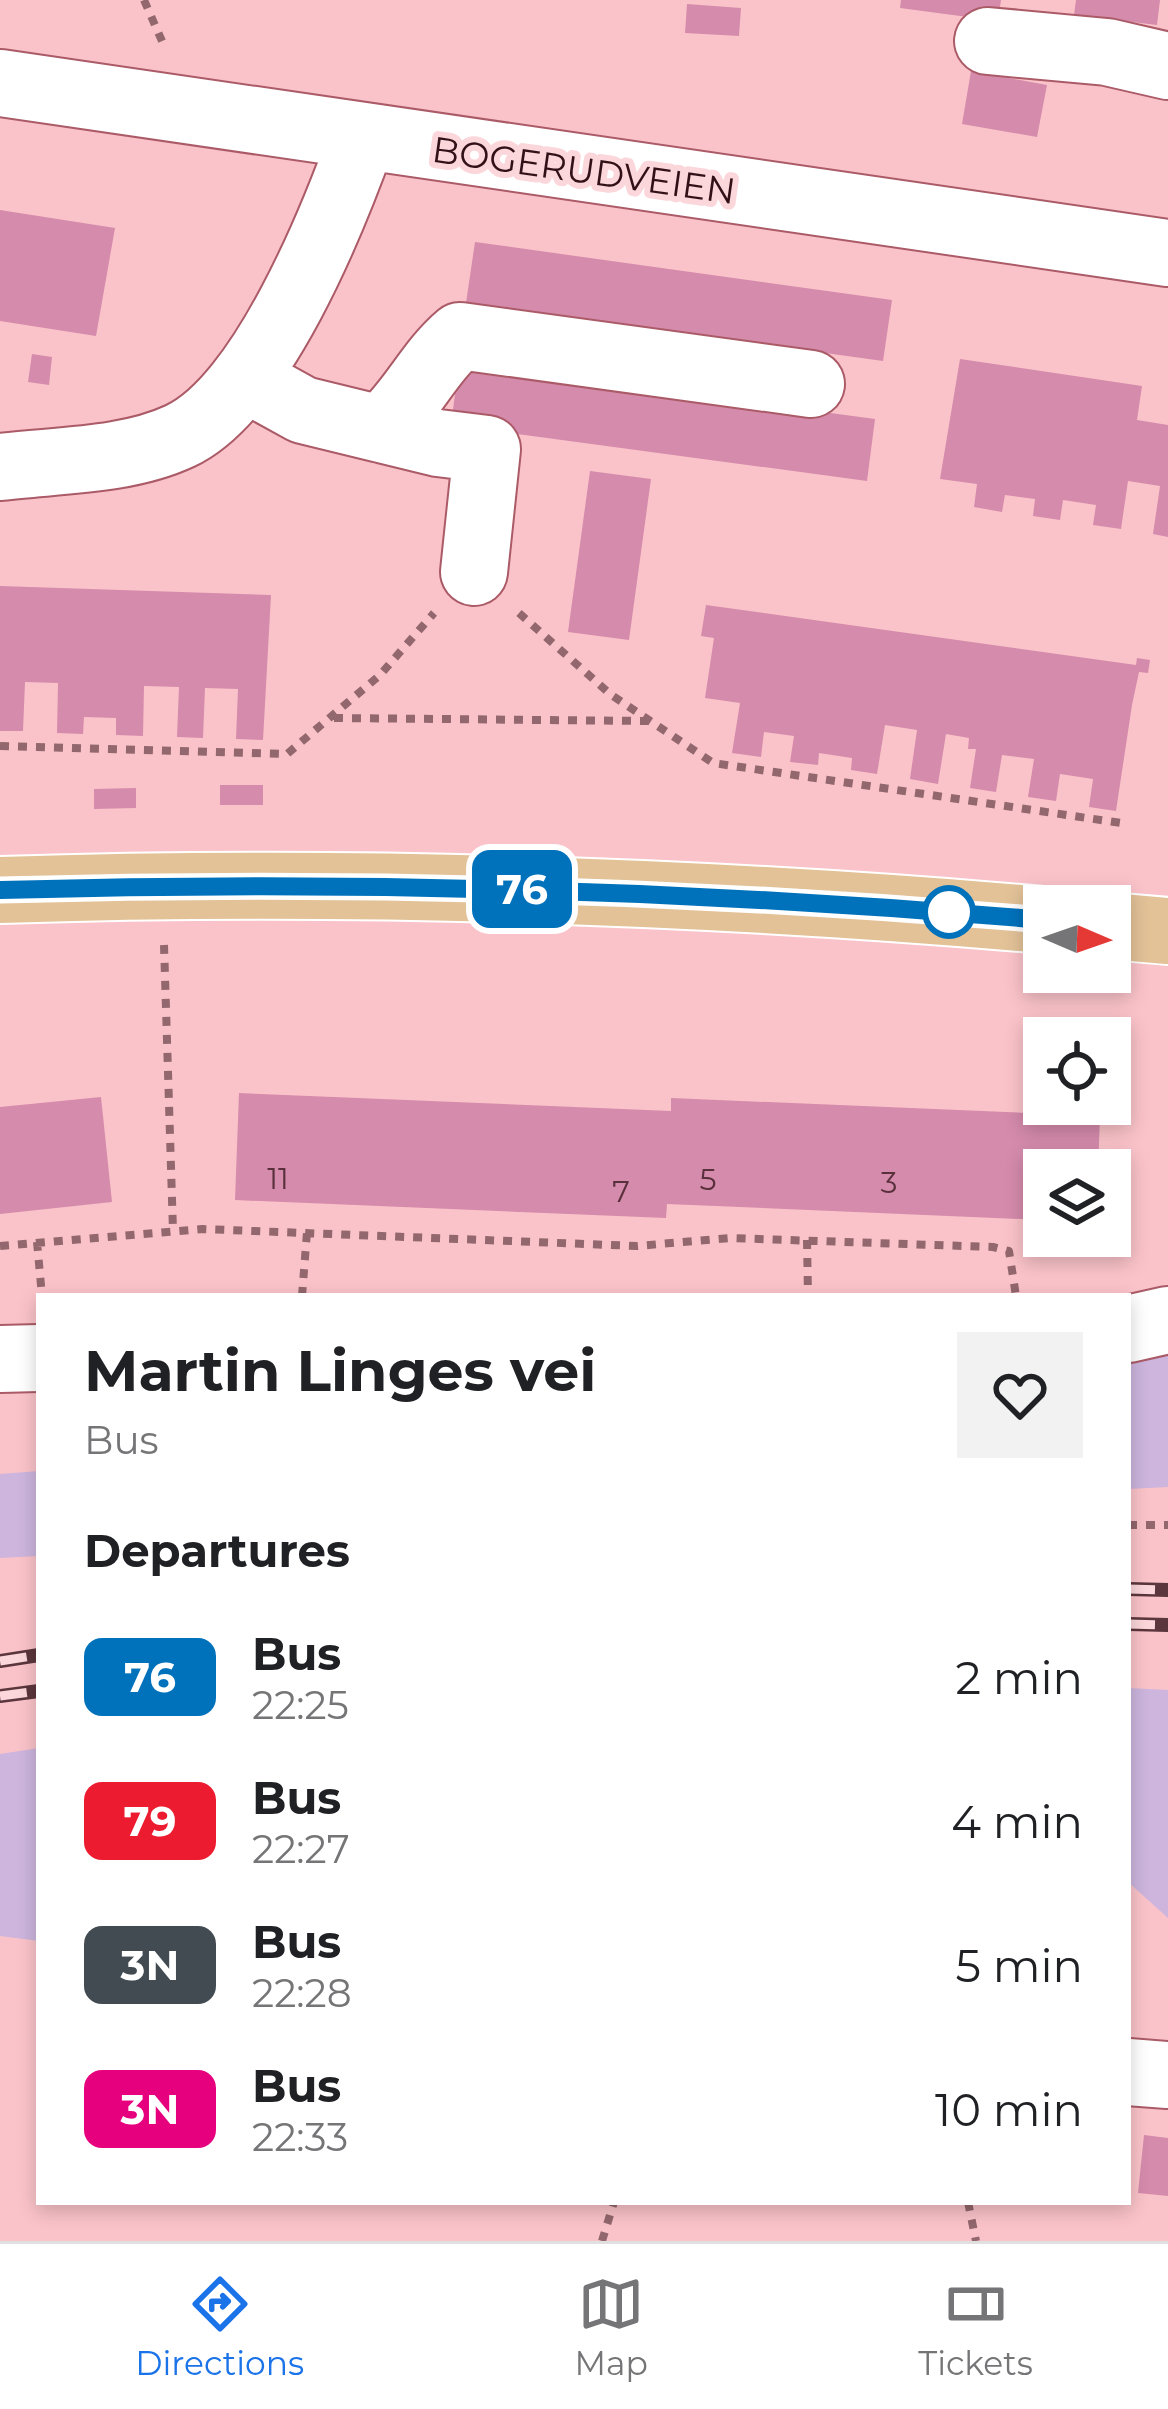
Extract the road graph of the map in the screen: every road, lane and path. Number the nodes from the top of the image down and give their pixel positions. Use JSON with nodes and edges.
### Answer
{"nodes":[{"id":1,"x":988,"y":41,"type":"dead end"},
{"id":2,"x":1168,"y":67,"type":"edge"},
{"id":3,"x":0,"y":82,"type":"edge"},
{"id":4,"x":363,"y":136,"type":"junction"},
{"id":5,"x":1168,"y":253,"type":"edge"},
{"id":6,"x":247,"y":379,"type":"junction"},
{"id":7,"x":811,"y":384,"type":"dead end"},
{"id":8,"x":381,"y":429,"type":"junction"},
{"id":9,"x":0,"y":467,"type":"edge"},
{"id":10,"x":474,"y":572,"type":"junction"},
{"id":11,"x":332,"y":718,"type":"junction"},
{"id":12,"x":654,"y":721,"type":"junction"},
{"id":13,"x":0,"y":746,"type":"edge"},
{"id":14,"x":1121,"y":823,"type":"dead end"},
{"id":15,"x":163,"y":885,"type":"junction"},
{"id":16,"x":0,"y":890,"type":"edge"},
{"id":17,"x":1023,"y":919,"type":"edge"},
{"id":18,"x":1131,"y":928,"type":"edge"},
{"id":19,"x":1168,"y":931,"type":"edge"},
{"id":20,"x":173,"y":1231,"type":"junction"},
{"id":21,"x":308,"y":1232,"type":"junction"},
{"id":22,"x":807,"y":1240,"type":"junction"},
{"id":23,"x":37,"y":1242,"type":"junction"},
{"id":24,"x":0,"y":1246,"type":"edge"},
{"id":25,"x":42,"y":1293,"type":"edge"},
{"id":26,"x":302,"y":1293,"type":"edge"},
{"id":27,"x":808,"y":1293,"type":"edge"},
{"id":28,"x":1016,"y":1293,"type":"edge"},
{"id":29,"x":1168,"y":1320,"type":"edge"},
{"id":30,"x":1131,"y":1328,"type":"edge"},
{"id":31,"x":36,"y":1358,"type":"edge"},
{"id":32,"x":0,"y":1359,"type":"edge"},
{"id":33,"x":1168,"y":1525,"type":"edge"},
{"id":34,"x":1131,"y":1526,"type":"edge"},
{"id":35,"x":1131,"y":2072,"type":"edge"},
{"id":36,"x":1168,"y":2075,"type":"edge"},
{"id":37,"x":613,"y":2205,"type":"edge"},
{"id":38,"x":969,"y":2205,"type":"edge"},
{"id":39,"x":602,"y":2241,"type":"edge"},
{"id":40,"x":976,"y":2241,"type":"edge"}],
"edges":[{"from":1,"to":2,"type":"street"},
{"from":3,"to":4,"type":"street","name":"BOGERUDVEIEN"},
{"from":4,"to":5,"type":"street","name":"BOGERUDVEIEN"},
{"from":4,"to":6,"type":"street"},
{"from":6,"to":8,"type":"street"},
{"from":6,"to":9,"type":"street"},
{"from":7,"to":8,"type":"street"},
{"from":8,"to":10,"type":"street"},
{"from":10,"to":11,"type":"path"},
{"from":10,"to":12,"type":"path"},
{"from":11,"to":12,"type":"path"},
{"from":11,"to":13,"type":"path"},
{"from":12,"to":14,"type":"path"},
{"from":15,"to":16,"type":"main road"},
{"from":15,"to":17,"type":"main road"},
{"from":15,"to":20,"type":"path"},
{"from":18,"to":19,"type":"main road"},
{"from":20,"to":21,"type":"path"},
{"from":20,"to":23,"type":"path"},
{"from":21,"to":22,"type":"path"},
{"from":21,"to":26,"type":"path"},
{"from":22,"to":27,"type":"path"},
{"from":22,"to":28,"type":"path"},
{"from":23,"to":24,"type":"path"},
{"from":23,"to":25,"type":"path"},
{"from":29,"to":30,"type":"street"},
{"from":31,"to":32,"type":"street"},
{"from":33,"to":34,"type":"path"},
{"from":35,"to":36,"type":"street"},
{"from":37,"to":39,"type":"path"},
{"from":38,"to":40,"type":"path"}]}
